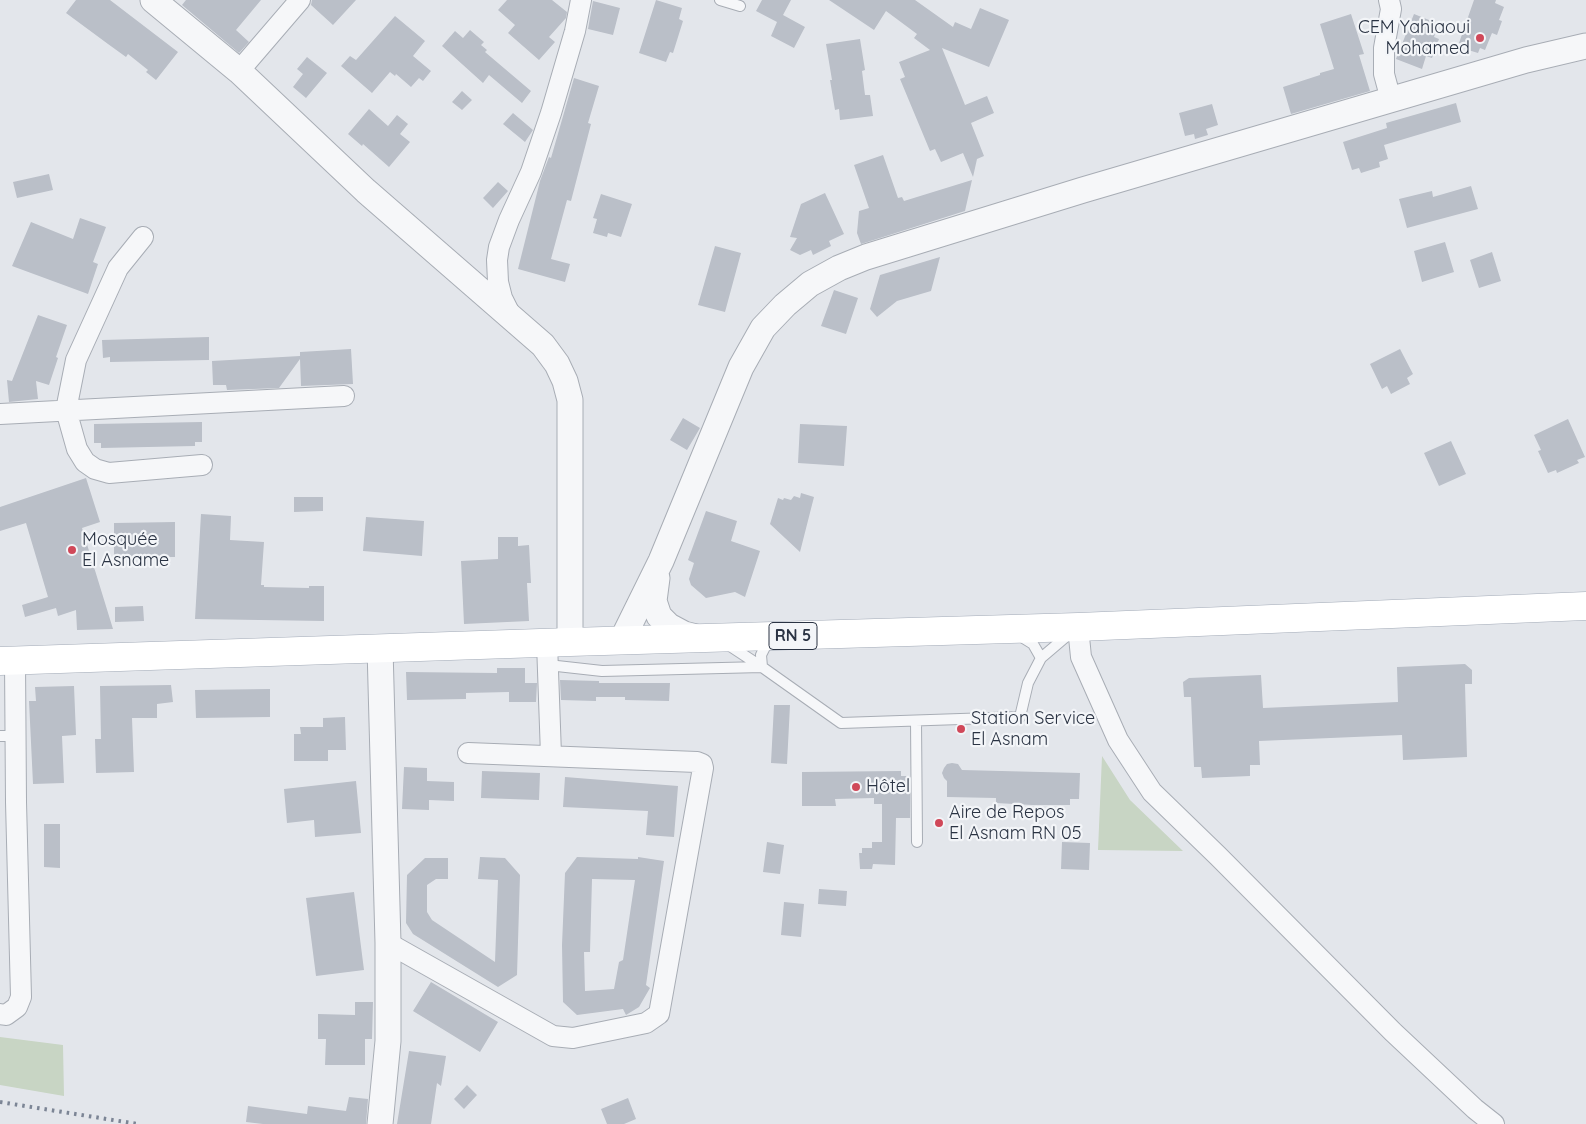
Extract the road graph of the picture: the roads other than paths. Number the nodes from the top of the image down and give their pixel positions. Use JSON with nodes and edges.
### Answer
{"nodes":[{"id":1,"x":153,"y":0,"type":"edge"},
{"id":2,"x":581,"y":0,"type":"edge"},
{"id":3,"x":720,"y":0,"type":"edge"},
{"id":4,"x":1389,"y":0,"type":"edge"},
{"id":5,"x":294,"y":2,"type":"edge"},
{"id":6,"x":740,"y":6,"type":"dead end"},
{"id":7,"x":1586,"y":46,"type":"edge"},
{"id":8,"x":239,"y":71,"type":"junction"},
{"id":9,"x":1391,"y":100,"type":"junction"},
{"id":10,"x":143,"y":238,"type":"dead end"},
{"id":11,"x":497,"y":260,"type":"junction"},
{"id":12,"x":454,"y":268,"type":"junction"},
{"id":13,"x":512,"y":318,"type":"junction"},
{"id":14,"x":344,"y":396,"type":"dead end"},
{"id":15,"x":66,"y":410,"type":"junction"},
{"id":16,"x":0,"y":414,"type":"edge"},
{"id":17,"x":202,"y":465,"type":"dead end"},
{"id":18,"x":661,"y":561,"type":"junction"},
{"id":19,"x":1586,"y":606,"type":"edge"},
{"id":20,"x":1078,"y":627,"type":"junction"},
{"id":21,"x":1000,"y":630,"type":"junction"},
{"id":22,"x":777,"y":636,"type":"junction"},
{"id":23,"x":708,"y":638,"type":"junction"},
{"id":24,"x":622,"y":640,"type":"junction"},
{"id":25,"x":380,"y":648,"type":"junction"},
{"id":26,"x":555,"y":650,"type":"junction"},
{"id":27,"x":1041,"y":658,"type":"junction"},
{"id":28,"x":8,"y":661,"type":"edge"},
{"id":29,"x":762,"y":667,"type":"junction"},
{"id":30,"x":916,"y":721,"type":"junction"},
{"id":31,"x":8,"y":736,"type":"edge"},
{"id":32,"x":468,"y":753,"type":"dead end"},
{"id":33,"x":551,"y":755,"type":"junction"},
{"id":34,"x":8,"y":802,"type":"edge"},
{"id":35,"x":917,"y":842,"type":"dead end"},
{"id":36,"x":388,"y":943,"type":"junction"},
{"id":37,"x":0,"y":1014,"type":"edge"},
{"id":38,"x":380,"y":1124,"type":"edge"},
{"id":39,"x":1494,"y":1124,"type":"edge"}],
"edges":[{"from":1,"to":8,"type":"street"},
{"from":2,"to":11,"type":"street"},
{"from":3,"to":6,"type":"lane"},
{"from":4,"to":9,"type":"street"},
{"from":5,"to":8,"type":"street"},
{"from":7,"to":9,"type":"street"},
{"from":8,"to":12,"type":"street"},
{"from":9,"to":18,"type":"street"},
{"from":10,"to":15,"type":"street"},
{"from":11,"to":12,"type":"street"},
{"from":11,"to":13,"type":"street"},
{"from":12,"to":13,"type":"street"},
{"from":13,"to":26,"type":"street"},
{"from":14,"to":15,"type":"street"},
{"from":15,"to":16,"type":"street"},
{"from":15,"to":17,"type":"street"},
{"from":18,"to":23,"type":"street"},
{"from":18,"to":24,"type":"street"},
{"from":19,"to":20,"type":"main road","number":"RN 5"},
{"from":20,"to":21,"type":"main road","number":"RN 5"},
{"from":20,"to":27,"type":"lane"},
{"from":20,"to":39,"type":"street"},
{"from":21,"to":22,"type":"main road","number":"RN 5"},
{"from":21,"to":27,"type":"lane"},
{"from":22,"to":23,"type":"main road","number":"RN 5"},
{"from":22,"to":29,"type":"lane"},
{"from":23,"to":24,"type":"main road","number":"RN 5"},
{"from":23,"to":29,"type":"lane"},
{"from":24,"to":26,"type":"main road","number":"RN 5"},
{"from":25,"to":26,"type":"main road","number":"RN 5"},
{"from":25,"to":28,"type":"main road","number":"RN 5"},
{"from":25,"to":36,"type":"street"},
{"from":26,"to":29,"type":"lane"},
{"from":26,"to":33,"type":"street"},
{"from":27,"to":30,"type":"lane"},
{"from":28,"to":31,"type":"street"},
{"from":29,"to":30,"type":"lane"},
{"from":30,"to":35,"type":"lane"},
{"from":31,"to":34,"type":"street"},
{"from":32,"to":33,"type":"street"},
{"from":33,"to":36,"type":"street"},
{"from":34,"to":37,"type":"street"},
{"from":36,"to":38,"type":"street"}]}
